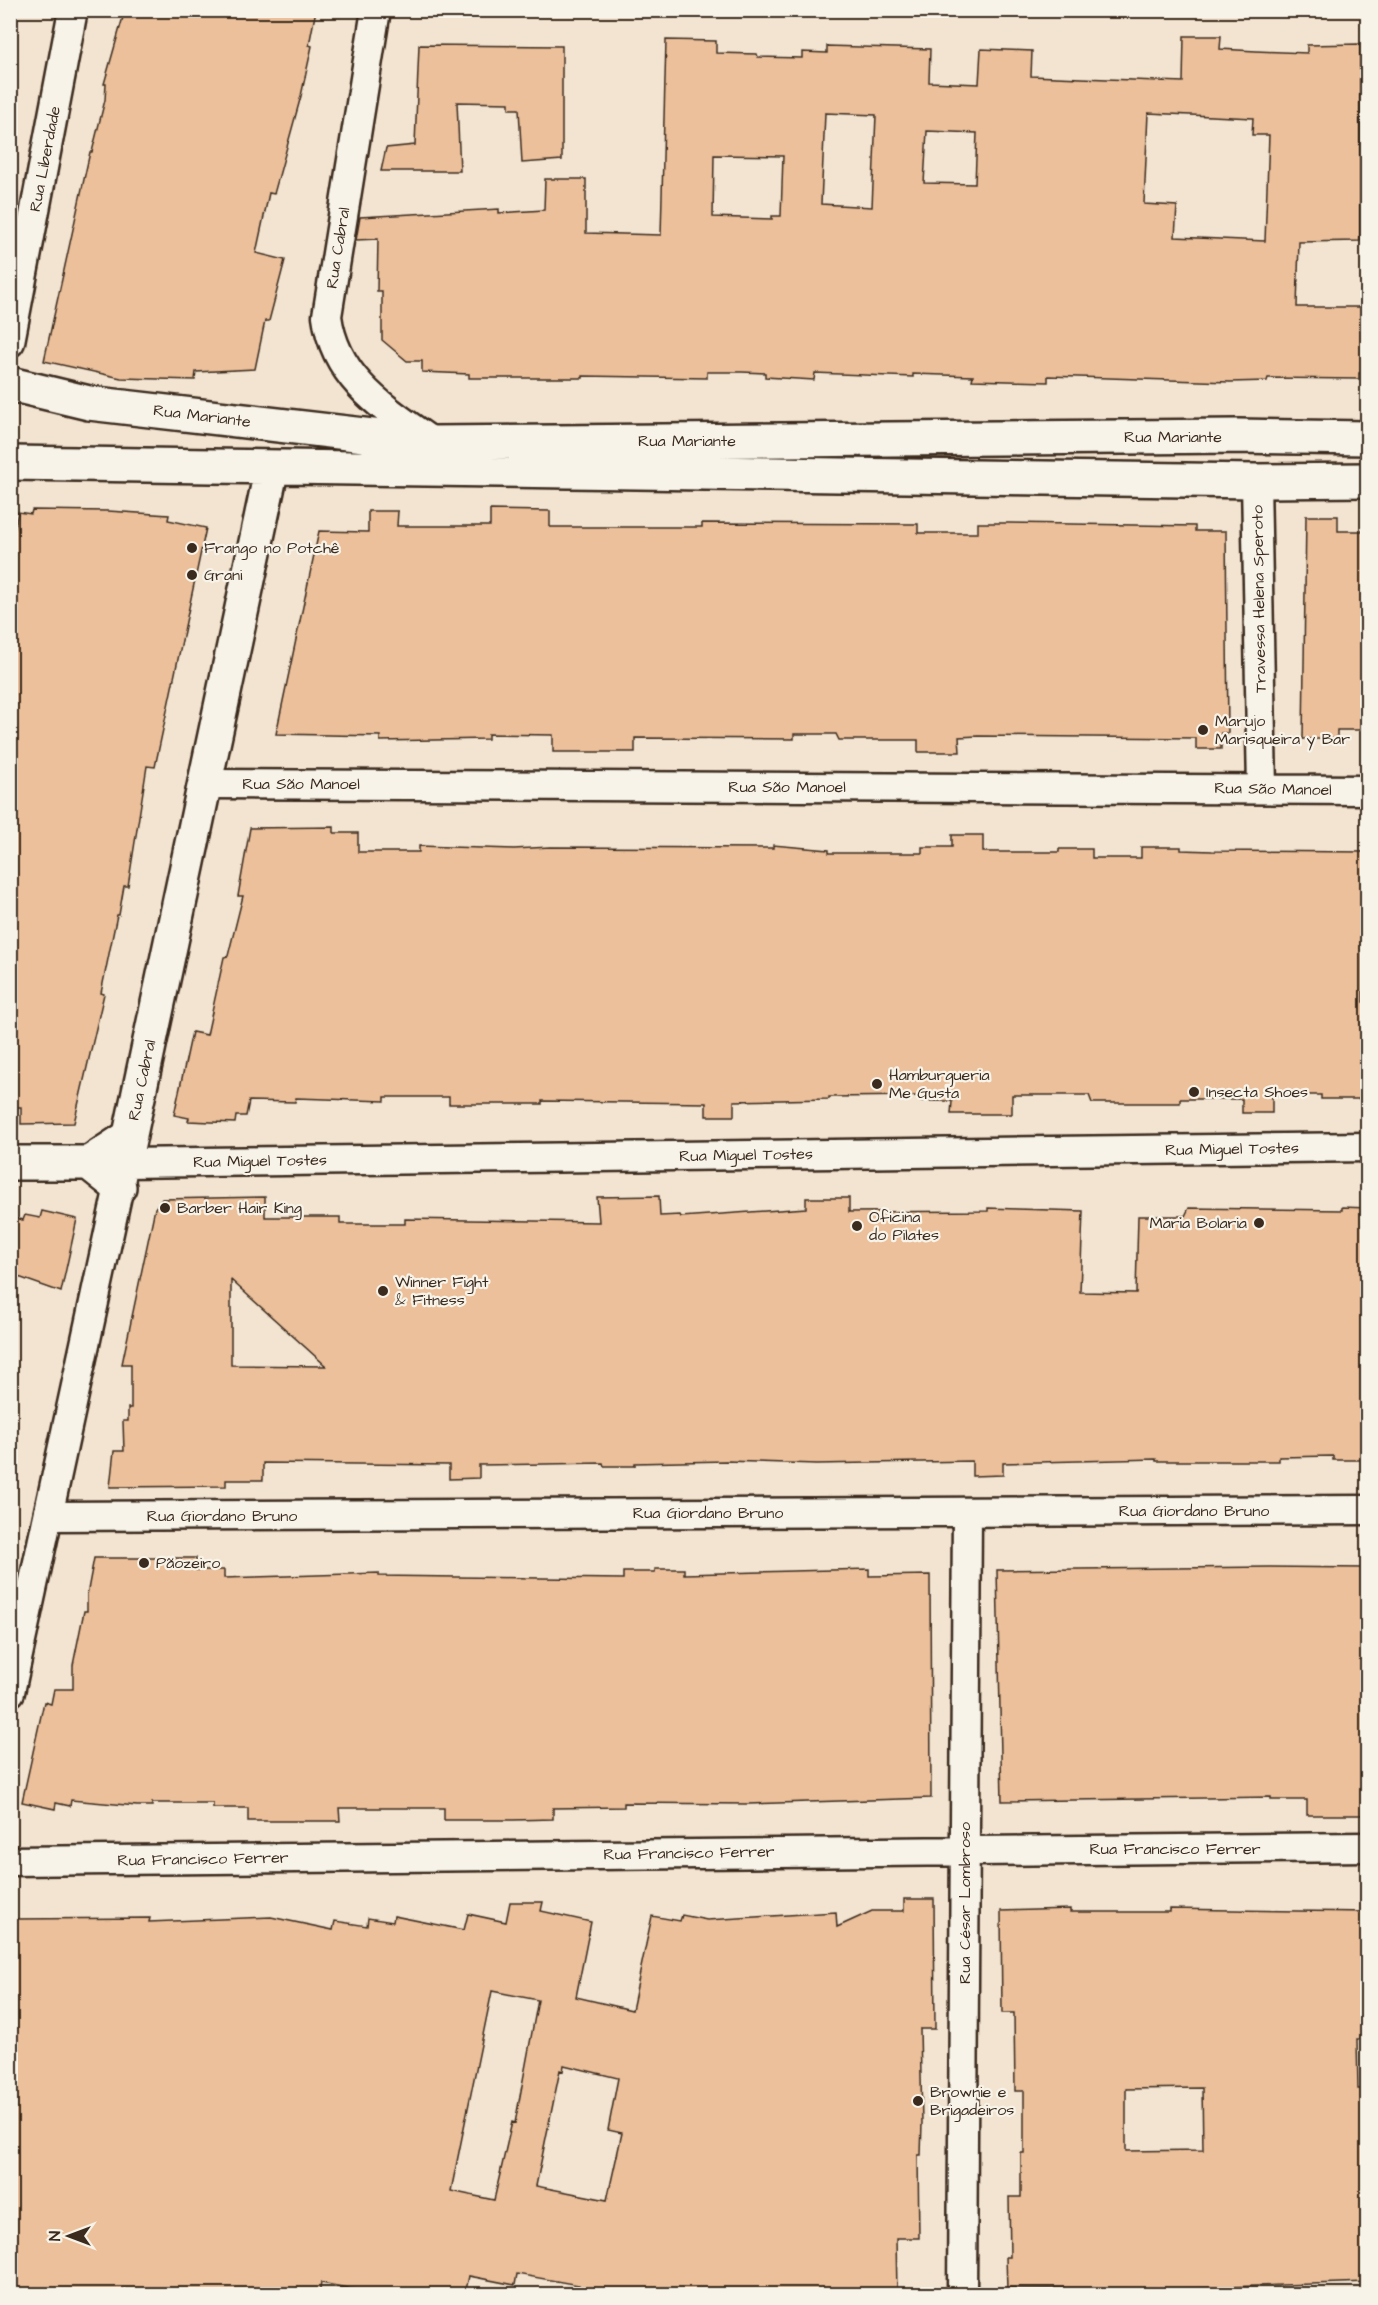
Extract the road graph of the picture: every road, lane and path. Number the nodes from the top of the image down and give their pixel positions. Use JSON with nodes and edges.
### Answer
{"nodes":[{"id":1,"x":73,"y":10,"type":"edge"},
{"id":2,"x":376,"y":10,"type":"edge"},
{"id":3,"x":10,"y":342,"type":"edge"},
{"id":4,"x":10,"y":384,"type":"edge"},
{"id":5,"x":1368,"y":438,"type":"edge"},
{"id":6,"x":433,"y":443,"type":"junction"},
{"id":7,"x":10,"y":463,"type":"edge"},
{"id":8,"x":272,"y":467,"type":"junction"},
{"id":9,"x":1368,"y":480,"type":"edge"},
{"id":10,"x":1257,"y":481,"type":"junction"},
{"id":11,"x":206,"y":784,"type":"junction"},
{"id":12,"x":1262,"y":789,"type":"junction"},
{"id":13,"x":1368,"y":790,"type":"edge"},
{"id":14,"x":1368,"y":1147,"type":"edge"},
{"id":15,"x":124,"y":1162,"type":"junction"},
{"id":16,"x":10,"y":1163,"type":"edge"},
{"id":17,"x":89,"y":1163,"type":"junction"},
{"id":18,"x":1368,"y":1510,"type":"edge"},
{"id":19,"x":967,"y":1512,"type":"junction"},
{"id":20,"x":49,"y":1516,"type":"junction"},
{"id":21,"x":10,"y":1692,"type":"edge"},
{"id":22,"x":1368,"y":1847,"type":"edge"},
{"id":23,"x":965,"y":1850,"type":"junction"},
{"id":24,"x":10,"y":1861,"type":"edge"},
{"id":25,"x":962,"y":2295,"type":"edge"}],
"edges":[{"from":1,"to":3,"type":"street","name":"Rua Liberdade"},
{"from":2,"to":6,"type":"street","name":"Rua Cabral"},
{"from":4,"to":6,"type":"main road","name":"Rua Mariante"},
{"from":5,"to":6,"type":"main road","name":"Rua Mariante"},
{"from":7,"to":8,"type":"main road","name":"Rua Mariante"},
{"from":8,"to":10,"type":"main road","name":"Rua Mariante"},
{"from":8,"to":11,"type":"main road","name":"Rua Cabral"},
{"from":9,"to":10,"type":"main road","name":"Rua Mariante"},
{"from":10,"to":12,"type":"street","name":"Travessa Helena Speroto"},
{"from":11,"to":12,"type":"street","name":"Rua São Manoel"},
{"from":11,"to":15,"type":"main road","name":"Rua Cabral"},
{"from":12,"to":13,"type":"street","name":"Rua São Manoel"},
{"from":14,"to":15,"type":"street","name":"Rua Miguel Tostes"},
{"from":15,"to":17,"type":"main road"},
{"from":15,"to":17,"type":"main road"},
{"from":15,"to":20,"type":"street","name":"Rua Cabral"},
{"from":16,"to":17,"type":"main road"},
{"from":18,"to":19,"type":"street","name":"Rua Giordano Bruno"},
{"from":19,"to":20,"type":"street","name":"Rua Giordano Bruno"},
{"from":19,"to":23,"type":"street","name":"Rua César Lombroso"},
{"from":20,"to":21,"type":"street","name":"Rua Cabral"},
{"from":22,"to":23,"type":"street","name":"Rua Francisco Ferrer"},
{"from":23,"to":24,"type":"street","name":"Rua Francisco Ferrer"},
{"from":23,"to":25,"type":"street","name":"Rua César Lombroso"}]}
